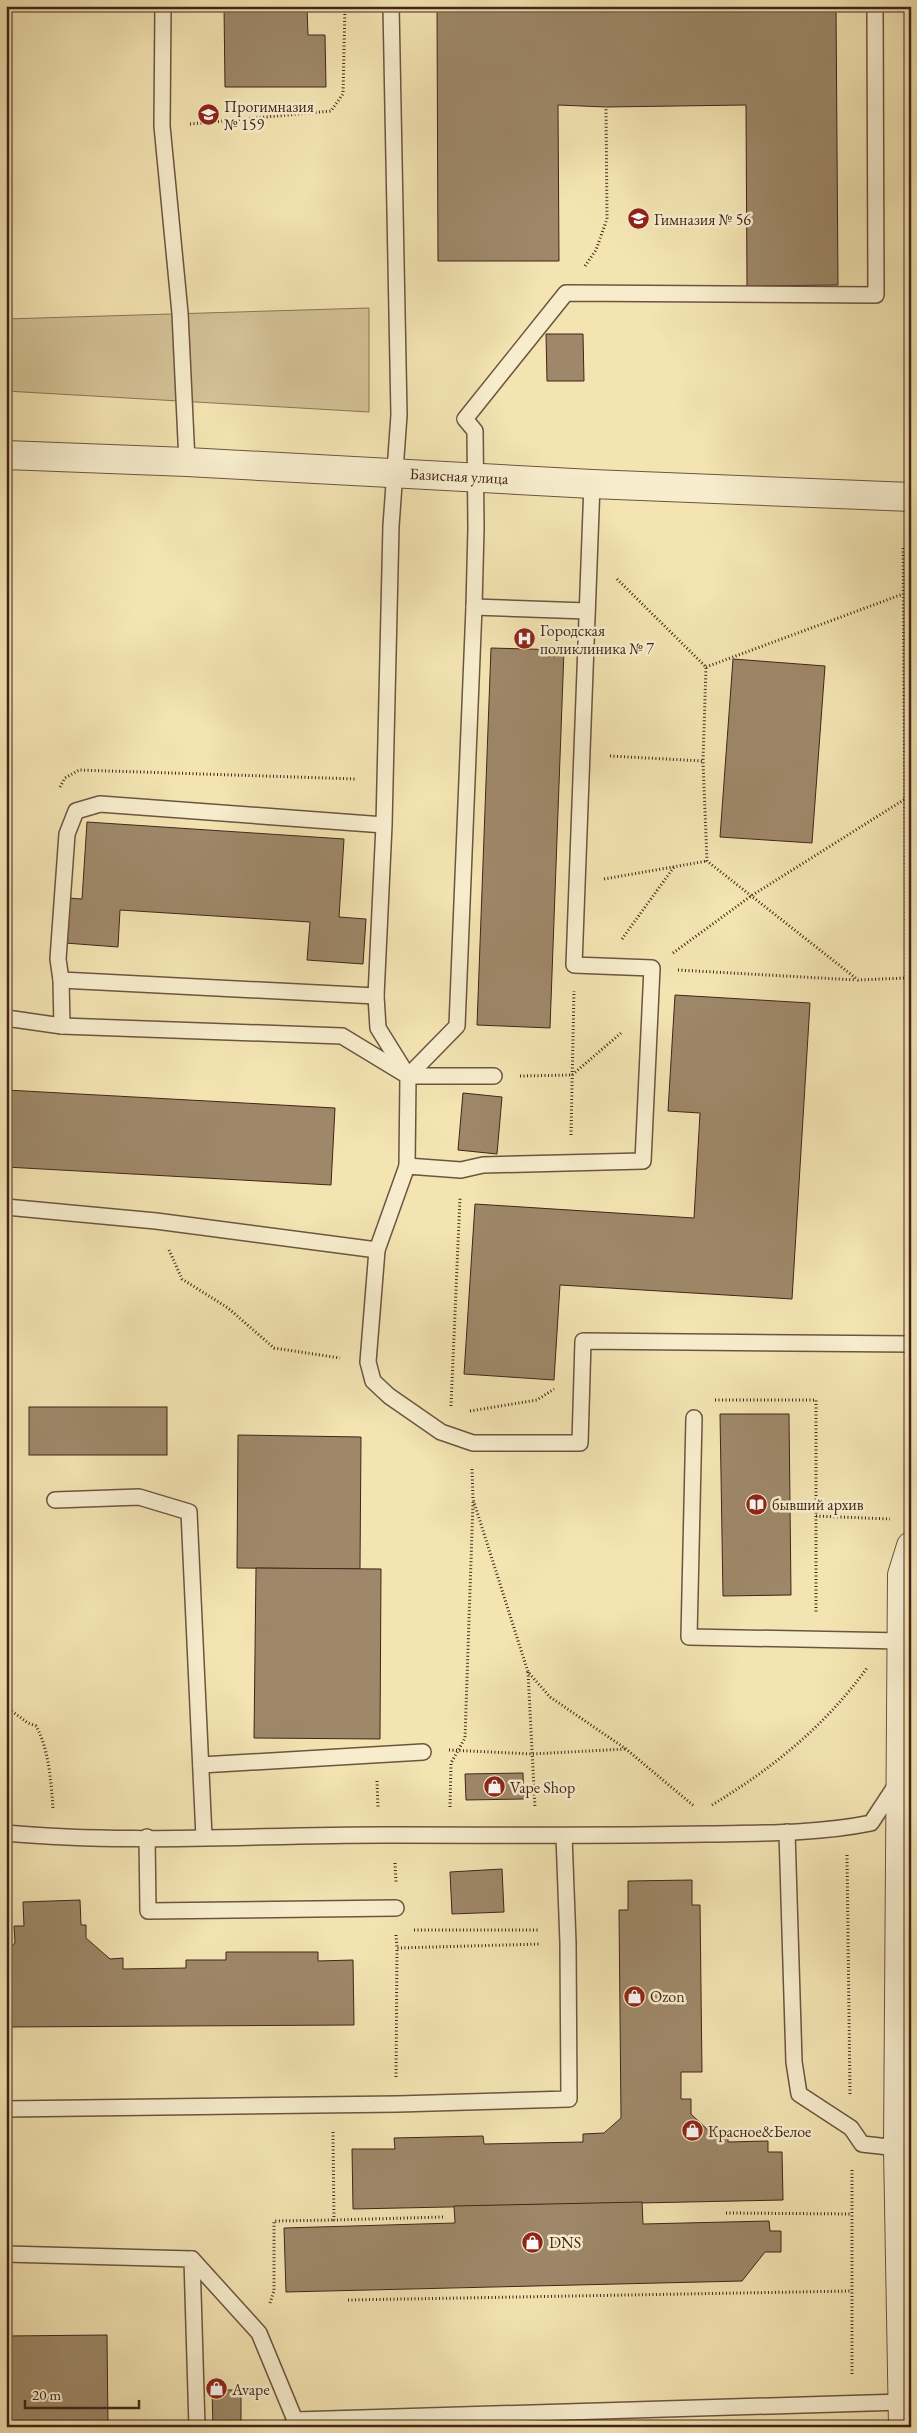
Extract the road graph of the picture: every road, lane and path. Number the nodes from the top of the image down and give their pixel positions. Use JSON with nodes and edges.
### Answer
{"nodes":[{"id":1,"x":162,"y":6,"type":"edge"},
{"id":2,"x":345,"y":6,"type":"edge"},
{"id":3,"x":391,"y":6,"type":"edge"},
{"id":4,"x":875,"y":6,"type":"edge"},
{"id":5,"x":606,"y":107,"type":"dead end"},
{"id":6,"x":162,"y":126,"type":"junction"},
{"id":7,"x":566,"y":294,"type":"junction"},
{"id":8,"x":6,"y":455,"type":"edge"},
{"id":9,"x":187,"y":462,"type":"junction"},
{"id":10,"x":394,"y":473,"type":"junction"},
{"id":11,"x":476,"y":477,"type":"junction"},
{"id":12,"x":592,"y":484,"type":"junction"},
{"id":13,"x":911,"y":496,"type":"edge"},
{"id":14,"x":903,"y":548,"type":"dead end"},
{"id":15,"x":589,"y":554,"type":"junction"},
{"id":16,"x":903,"y":594,"type":"junction"},
{"id":17,"x":474,"y":608,"type":"junction"},
{"id":18,"x":587,"y":611,"type":"junction"},
{"id":19,"x":706,"y":667,"type":"junction"},
{"id":20,"x":582,"y":754,"type":"junction"},
{"id":21,"x":703,"y":761,"type":"junction"},
{"id":22,"x":362,"y":772,"type":"dead end"},
{"id":23,"x":56,"y":794,"type":"dead end"},
{"id":24,"x":905,"y":799,"type":"junction"},
{"id":25,"x":384,"y":825,"type":"junction"},
{"id":26,"x":707,"y":861,"type":"junction"},
{"id":27,"x":674,"y":867,"type":"junction"},
{"id":28,"x":577,"y":884,"type":"junction"},
{"id":29,"x":751,"y":896,"type":"junction"},
{"id":30,"x":574,"y":965,"type":"junction"},
{"id":31,"x":603,"y":966,"type":"junction"},
{"id":32,"x":652,"y":968,"type":"junction"},
{"id":33,"x":906,"y":978,"type":"junction"},
{"id":34,"x":61,"y":980,"type":"junction"},
{"id":35,"x":858,"y":980,"type":"junction"},
{"id":36,"x":376,"y":996,"type":"junction"},
{"id":37,"x":650,"y":1008,"type":"junction"},
{"id":38,"x":6,"y":1018,"type":"edge"},
{"id":39,"x":62,"y":1026,"type":"junction"},
{"id":40,"x":911,"y":1064,"type":"edge"},
{"id":41,"x":572,"y":1074,"type":"junction"},
{"id":42,"x":408,"y":1076,"type":"junction"},
{"id":43,"x":494,"y":1076,"type":"joint"},
{"id":44,"x":570,"y":1163,"type":"junction"},
{"id":45,"x":407,"y":1166,"type":"junction"},
{"id":46,"x":461,"y":1170,"type":"junction"},
{"id":47,"x":6,"y":1207,"type":"edge"},
{"id":48,"x":156,"y":1221,"type":"junction"},
{"id":49,"x":377,"y":1250,"type":"junction"},
{"id":50,"x":911,"y":1344,"type":"edge"},
{"id":51,"x":368,"y":1362,"type":"junction"},
{"id":52,"x":560,"y":1386,"type":"dead end"},
{"id":53,"x":442,"y":1406,"type":"dead end"},
{"id":54,"x":468,"y":1411,"type":"dead end"},
{"id":55,"x":694,"y":1418,"type":"joint"},
{"id":56,"x":473,"y":1443,"type":"junction"},
{"id":57,"x":473,"y":1499,"type":"junction"},
{"id":58,"x":56,"y":1500,"type":"dead end"},
{"id":59,"x":816,"y":1516,"type":"junction"},
{"id":60,"x":893,"y":1519,"type":"dead end"},
{"id":61,"x":911,"y":1546,"type":"edge"},
{"id":62,"x":816,"y":1639,"type":"junction"},
{"id":63,"x":902,"y":1640,"type":"junction"},
{"id":64,"x":868,"y":1666,"type":"dead end"},
{"id":65,"x":528,"y":1672,"type":"junction"},
{"id":66,"x":6,"y":1707,"type":"edge"},
{"id":67,"x":459,"y":1749,"type":"junction"},
{"id":68,"x":626,"y":1749,"type":"junction"},
{"id":69,"x":423,"y":1752,"type":"joint"},
{"id":70,"x":376,"y":1754,"type":"junction"},
{"id":71,"x":532,"y":1754,"type":"junction"},
{"id":72,"x":202,"y":1765,"type":"junction"},
{"id":73,"x":906,"y":1783,"type":"edge"},
{"id":74,"x":701,"y":1812,"type":"junction"},
{"id":75,"x":53,"y":1816,"type":"dead end"},
{"id":76,"x":536,"y":1816,"type":"dead end"},
{"id":77,"x":787,"y":1832,"type":"junction"},
{"id":78,"x":6,"y":1833,"type":"edge"},
{"id":79,"x":724,"y":1833,"type":"junction"},
{"id":80,"x":395,"y":1835,"type":"junction"},
{"id":81,"x":433,"y":1835,"type":"junction"},
{"id":82,"x":564,"y":1836,"type":"junction"},
{"id":83,"x":147,"y":1837,"type":"junction"},
{"id":84,"x":204,"y":1837,"type":"junction"},
{"id":85,"x":396,"y":1908,"type":"junction"},
{"id":86,"x":396,"y":1930,"type":"junction"},
{"id":87,"x":568,"y":1937,"type":"junction"},
{"id":88,"x":397,"y":1948,"type":"junction"},
{"id":89,"x":398,"y":2104,"type":"junction"},
{"id":90,"x":333,"y":2105,"type":"junction"},
{"id":91,"x":6,"y":2109,"type":"edge"},
{"id":92,"x":898,"y":2148,"type":"junction"},
{"id":93,"x":726,"y":2213,"type":"dead end"},
{"id":94,"x":852,"y":2214,"type":"dead end"},
{"id":95,"x":443,"y":2218,"type":"dead end"},
{"id":96,"x":334,"y":2220,"type":"junction"},
{"id":97,"x":6,"y":2254,"type":"edge"},
{"id":98,"x":192,"y":2259,"type":"junction"},
{"id":99,"x":852,"y":2291,"type":"dead end"},
{"id":100,"x":348,"y":2300,"type":"dead end"},
{"id":101,"x":259,"y":2333,"type":"junction"},
{"id":102,"x":903,"y":2414,"type":"edge"},
{"id":103,"x":293,"y":2423,"type":"edge"},
{"id":104,"x":197,"y":2427,"type":"edge"}],
"edges":[{"from":1,"to":6,"type":"lane"},
{"from":2,"to":6,"type":"path"},
{"from":3,"to":10,"type":"lane"},
{"from":4,"to":7,"type":"lane"},
{"from":5,"to":7,"type":"path"},
{"from":6,"to":9,"type":"lane"},
{"from":7,"to":11,"type":"lane"},
{"from":8,"to":9,"type":"street","name":"Базисная улица"},
{"from":9,"to":10,"type":"street","name":"Базисная улица"},
{"from":10,"to":11,"type":"street","name":"Базисная улица"},
{"from":10,"to":25,"type":"lane"},
{"from":11,"to":12,"type":"street","name":"Базисная улица"},
{"from":11,"to":17,"type":"lane"},
{"from":12,"to":13,"type":"street","name":"Базисная улица"},
{"from":12,"to":15,"type":"lane"},
{"from":14,"to":16,"type":"path"},
{"from":15,"to":18,"type":"lane"},
{"from":15,"to":19,"type":"path"},
{"from":16,"to":19,"type":"path"},
{"from":16,"to":24,"type":"path"},
{"from":17,"to":18,"type":"lane"},
{"from":17,"to":42,"type":"lane"},
{"from":18,"to":20,"type":"lane"},
{"from":19,"to":21,"type":"path"},
{"from":20,"to":21,"type":"path"},
{"from":20,"to":28,"type":"lane"},
{"from":21,"to":26,"type":"path"},
{"from":22,"to":23,"type":"path"},
{"from":24,"to":29,"type":"path"},
{"from":24,"to":33,"type":"path"},
{"from":25,"to":34,"type":"lane"},
{"from":25,"to":36,"type":"lane"},
{"from":26,"to":27,"type":"path"},
{"from":26,"to":29,"type":"path"},
{"from":27,"to":28,"type":"path"},
{"from":27,"to":31,"type":"path"},
{"from":28,"to":30,"type":"lane"},
{"from":29,"to":32,"type":"path"},
{"from":29,"to":35,"type":"path"},
{"from":30,"to":31,"type":"lane"},
{"from":30,"to":41,"type":"path"},
{"from":31,"to":32,"type":"lane"},
{"from":32,"to":35,"type":"path"},
{"from":32,"to":37,"type":"lane"},
{"from":33,"to":35,"type":"path"},
{"from":33,"to":40,"type":"path"},
{"from":34,"to":36,"type":"lane"},
{"from":34,"to":39,"type":"lane"},
{"from":36,"to":42,"type":"lane"},
{"from":37,"to":41,"type":"path"},
{"from":37,"to":44,"type":"lane"},
{"from":38,"to":39,"type":"lane"},
{"from":39,"to":42,"type":"lane"},
{"from":41,"to":43,"type":"path"},
{"from":41,"to":44,"type":"path"},
{"from":42,"to":43,"type":"lane"},
{"from":42,"to":45,"type":"lane"},
{"from":44,"to":46,"type":"lane"},
{"from":45,"to":46,"type":"lane"},
{"from":45,"to":49,"type":"lane"},
{"from":46,"to":53,"type":"path"},
{"from":47,"to":48,"type":"lane"},
{"from":48,"to":49,"type":"lane"},
{"from":48,"to":51,"type":"path"},
{"from":49,"to":51,"type":"lane"},
{"from":50,"to":56,"type":"lane"},
{"from":51,"to":56,"type":"lane"},
{"from":52,"to":54,"type":"path"},
{"from":55,"to":59,"type":"path"},
{"from":55,"to":62,"type":"lane"},
{"from":56,"to":57,"type":"path"},
{"from":57,"to":65,"type":"path"},
{"from":57,"to":67,"type":"path"},
{"from":58,"to":72,"type":"lane"},
{"from":59,"to":60,"type":"path"},
{"from":59,"to":62,"type":"path"},
{"from":61,"to":63,"type":"street"},
{"from":62,"to":63,"type":"lane"},
{"from":63,"to":73,"type":"street"},
{"from":64,"to":74,"type":"path"},
{"from":65,"to":68,"type":"path"},
{"from":65,"to":71,"type":"path"},
{"from":66,"to":75,"type":"path"},
{"from":67,"to":69,"type":"path"},
{"from":67,"to":71,"type":"path"},
{"from":67,"to":81,"type":"path"},
{"from":68,"to":71,"type":"path"},
{"from":68,"to":74,"type":"path"},
{"from":69,"to":70,"type":"lane"},
{"from":70,"to":72,"type":"lane"},
{"from":70,"to":80,"type":"path"},
{"from":71,"to":76,"type":"path"},
{"from":72,"to":84,"type":"lane"},
{"from":73,"to":77,"type":"lane"},
{"from":73,"to":92,"type":"street"},
{"from":74,"to":79,"type":"path"},
{"from":77,"to":79,"type":"lane"},
{"from":77,"to":92,"type":"lane"},
{"from":78,"to":83,"type":"lane"},
{"from":79,"to":82,"type":"lane"},
{"from":80,"to":81,"type":"lane"},
{"from":80,"to":84,"type":"lane"},
{"from":80,"to":85,"type":"path"},
{"from":81,"to":82,"type":"lane"},
{"from":82,"to":87,"type":"lane"},
{"from":83,"to":84,"type":"lane"},
{"from":83,"to":85,"type":"lane"},
{"from":85,"to":86,"type":"path"},
{"from":86,"to":87,"type":"path"},
{"from":86,"to":88,"type":"path"},
{"from":87,"to":88,"type":"path"},
{"from":87,"to":89,"type":"lane"},
{"from":88,"to":89,"type":"path"},
{"from":89,"to":90,"type":"lane"},
{"from":90,"to":91,"type":"lane"},
{"from":90,"to":96,"type":"path"},
{"from":92,"to":102,"type":"street"},
{"from":93,"to":94,"type":"path"},
{"from":95,"to":96,"type":"path"},
{"from":96,"to":101,"type":"path"},
{"from":97,"to":98,"type":"lane"},
{"from":98,"to":101,"type":"lane"},
{"from":98,"to":104,"type":"lane"},
{"from":99,"to":100,"type":"path"},
{"from":101,"to":103,"type":"lane"},
{"from":102,"to":103,"type":"lane"}]}
